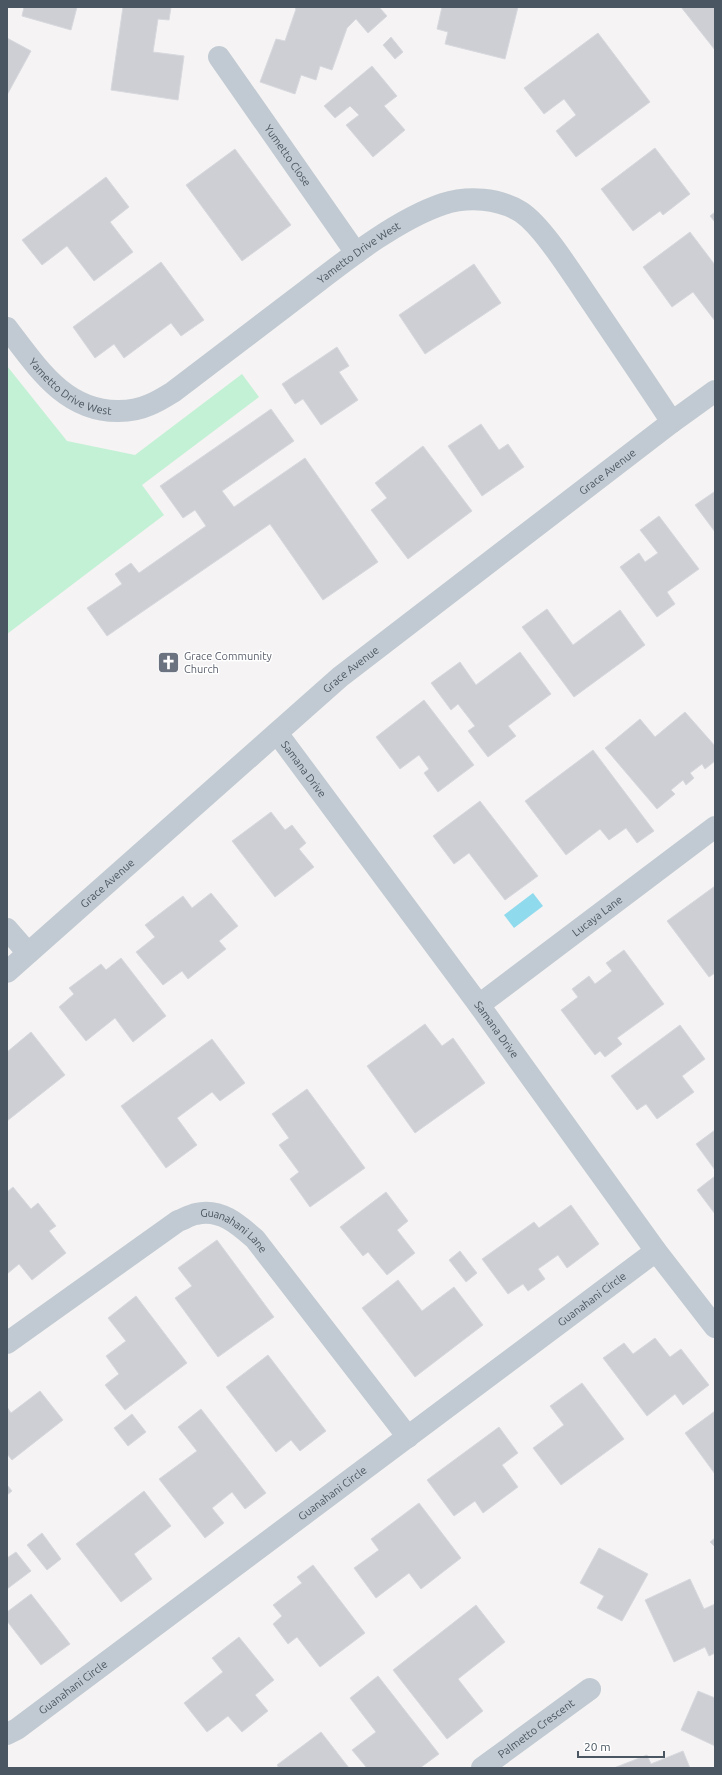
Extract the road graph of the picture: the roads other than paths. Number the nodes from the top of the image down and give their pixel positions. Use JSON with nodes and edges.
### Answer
{"nodes":[{"id":1,"x":219,"y":57,"type":"dead end"},
{"id":2,"x":356,"y":253,"type":"junction"},
{"id":3,"x":7,"y":328,"type":"edge"},
{"id":4,"x":715,"y":391,"type":"edge"},
{"id":5,"x":672,"y":422,"type":"junction"},
{"id":6,"x":277,"y":733,"type":"junction"},
{"id":7,"x":715,"y":826,"type":"edge"},
{"id":8,"x":7,"y":929,"type":"edge"},
{"id":9,"x":28,"y":953,"type":"junction"},
{"id":10,"x":7,"y":972,"type":"edge"},
{"id":11,"x":479,"y":1004,"type":"junction"},
{"id":12,"x":656,"y":1251,"type":"junction"},
{"id":13,"x":715,"y":1327,"type":"edge"},
{"id":14,"x":7,"y":1343,"type":"edge"},
{"id":15,"x":408,"y":1437,"type":"junction"},
{"id":16,"x":590,"y":1689,"type":"dead end"},
{"id":17,"x":7,"y":1734,"type":"edge"},
{"id":18,"x":482,"y":1768,"type":"edge"}],
"edges":[{"from":1,"to":2,"type":"street","name":"Yumetto Close"},
{"from":2,"to":3,"type":"street","name":"Yametto Drive West"},
{"from":2,"to":5,"type":"street","name":"Yametto Drive West"},
{"from":4,"to":5,"type":"street","name":"Grace Avenue"},
{"from":5,"to":6,"type":"street","name":"Grace Avenue"},
{"from":6,"to":9,"type":"street","name":"Grace Avenue"},
{"from":6,"to":11,"type":"street","name":"Samana Drive"},
{"from":7,"to":11,"type":"street","name":"Lucaya Lane"},
{"from":8,"to":9,"type":"street"},
{"from":9,"to":10,"type":"street","name":"Grace Avenue"},
{"from":11,"to":12,"type":"street","name":"Samana Drive"},
{"from":12,"to":13,"type":"street","name":"Samana Drive"},
{"from":12,"to":15,"type":"street","name":"Guanahani Circle"},
{"from":14,"to":15,"type":"street","name":"Guanahani Lane"},
{"from":15,"to":17,"type":"street","name":"Guanahani Circle"},
{"from":16,"to":18,"type":"street","name":"Palmetto Crescent"}]}
